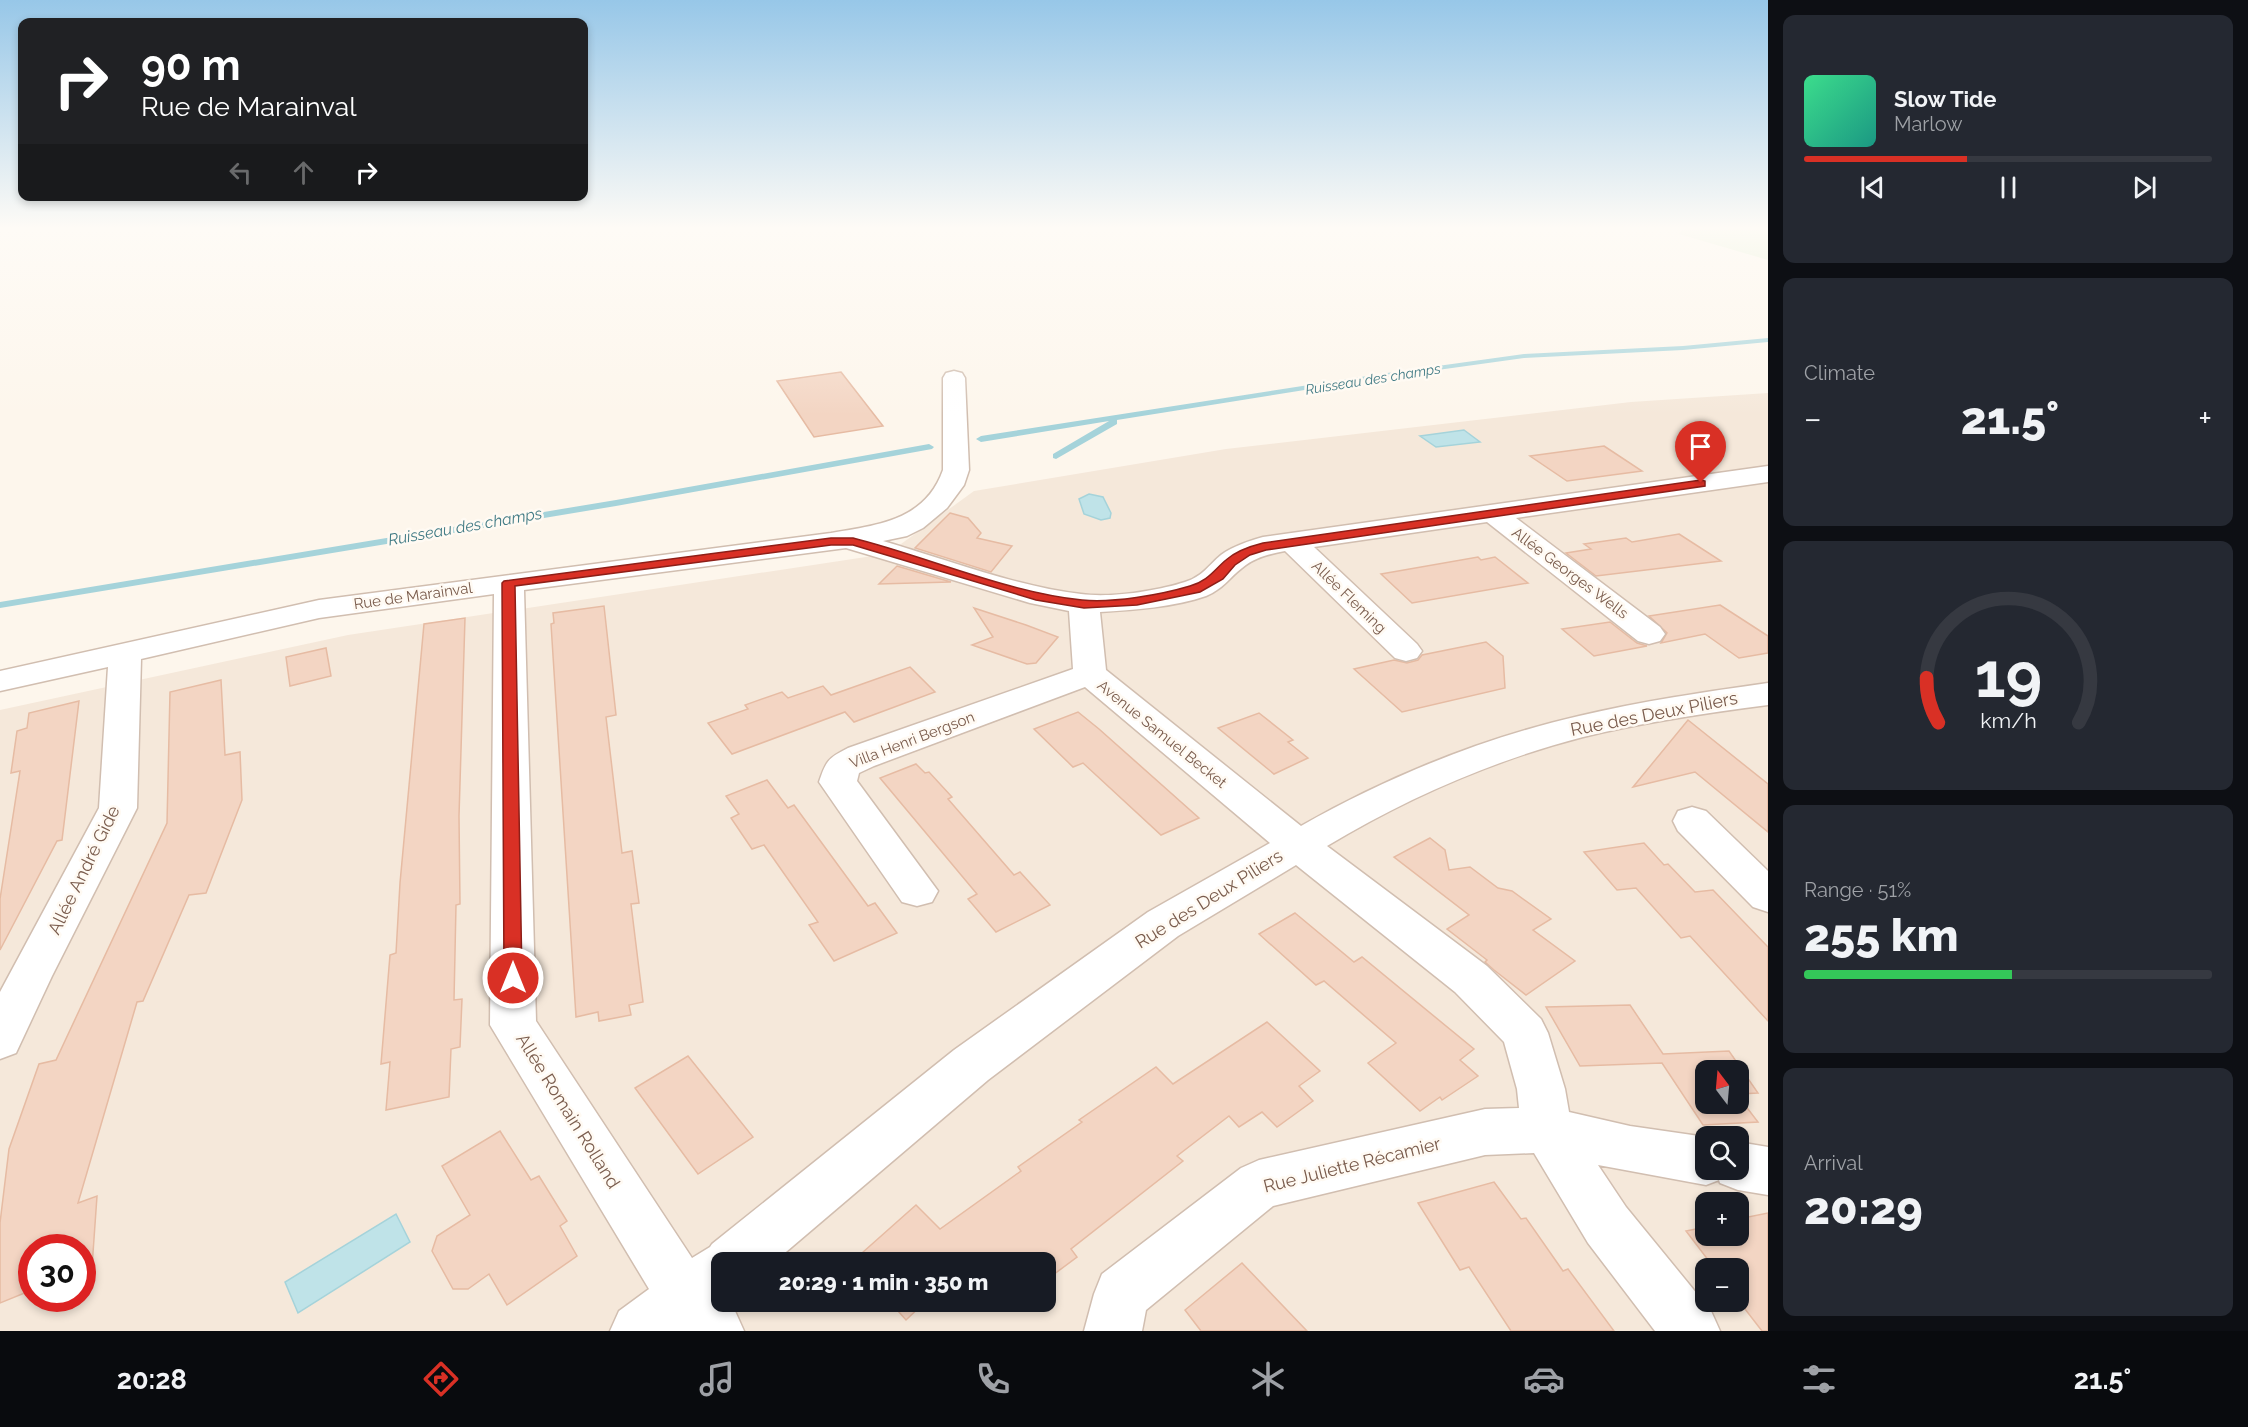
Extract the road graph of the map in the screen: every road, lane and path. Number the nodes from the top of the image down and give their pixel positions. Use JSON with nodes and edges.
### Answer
{"nodes":[{"id":1,"x":954,"y":378,"type":"dead end"},
{"id":2,"x":1768,"y":474,"type":"edge"},
{"id":3,"x":1491,"y":512,"type":"junction"},
{"id":4,"x":831,"y":542,"type":"junction"},
{"id":5,"x":1292,"y":542,"type":"junction"},
{"id":6,"x":509,"y":583,"type":"junction"},
{"id":7,"x":1084,"y":604,"type":"junction"},
{"id":8,"x":1649,"y":634,"type":"dead end"},
{"id":9,"x":1406,"y":651,"type":"dead end"},
{"id":10,"x":125,"y":653,"type":"junction"},
{"id":11,"x":1090,"y":674,"type":"junction"},
{"id":12,"x":0,"y":681,"type":"edge"},
{"id":13,"x":1768,"y":694,"type":"edge"},
{"id":14,"x":1692,"y":821,"type":"dead end"},
{"id":15,"x":1297,"y":844,"type":"junction"},
{"id":16,"x":917,"y":891,"type":"dead end"},
{"id":17,"x":1768,"y":896,"type":"edge"},
{"id":18,"x":15,"y":978,"type":"edge"},
{"id":19,"x":0,"y":1039,"type":"edge"},
{"id":20,"x":1547,"y":1130,"type":"junction"},
{"id":21,"x":1695,"y":1159,"type":"edge"},
{"id":22,"x":1749,"y":1168,"type":"edge"},
{"id":23,"x":1768,"y":1171,"type":"edge"},
{"id":24,"x":744,"y":1252,"type":"edge"},
{"id":25,"x":707,"y":1299,"type":"edge"},
{"id":26,"x":639,"y":1331,"type":"edge"},
{"id":27,"x":1113,"y":1331,"type":"edge"},
{"id":28,"x":1691,"y":1331,"type":"edge"}],
"edges":[{"from":1,"to":4,"type":"street"},
{"from":2,"to":3,"type":"street"},
{"from":3,"to":5,"type":"street"},
{"from":3,"to":8,"type":"street","name":"Allée Georges Wells"},
{"from":4,"to":6,"type":"street","name":"Rue de Marainval"},
{"from":4,"to":7,"type":"street"},
{"from":5,"to":7,"type":"street"},
{"from":5,"to":9,"type":"street","name":"Allée Fleming"},
{"from":6,"to":10,"type":"street","name":"Rue de Marainval"},
{"from":6,"to":25,"type":"street","name":"Allée Romain Rolland"},
{"from":7,"to":11,"type":"street","name":"Avenue Samuel Becket"},
{"from":10,"to":12,"type":"street","name":"Rue de Marainval"},
{"from":10,"to":18,"type":"street","name":"Allée André Gide"},
{"from":11,"to":15,"type":"street","name":"Avenue Samuel Becket"},
{"from":11,"to":16,"type":"street","name":"Villa Henri Bergson"},
{"from":13,"to":15,"type":"street","name":"Rue des Deux Piliers"},
{"from":14,"to":17,"type":"street"},
{"from":15,"to":20,"type":"street"},
{"from":15,"to":24,"type":"street","name":"Rue des Deux Piliers"},
{"from":18,"to":19,"type":"street","name":"Allée André Gide"},
{"from":20,"to":21,"type":"street","name":"Rue Juliette Récamier"},
{"from":20,"to":27,"type":"street","name":"Rue Juliette Récamier"},
{"from":20,"to":28,"type":"street"},
{"from":22,"to":23,"type":"street"},
{"from":25,"to":26,"type":"street"}]}
